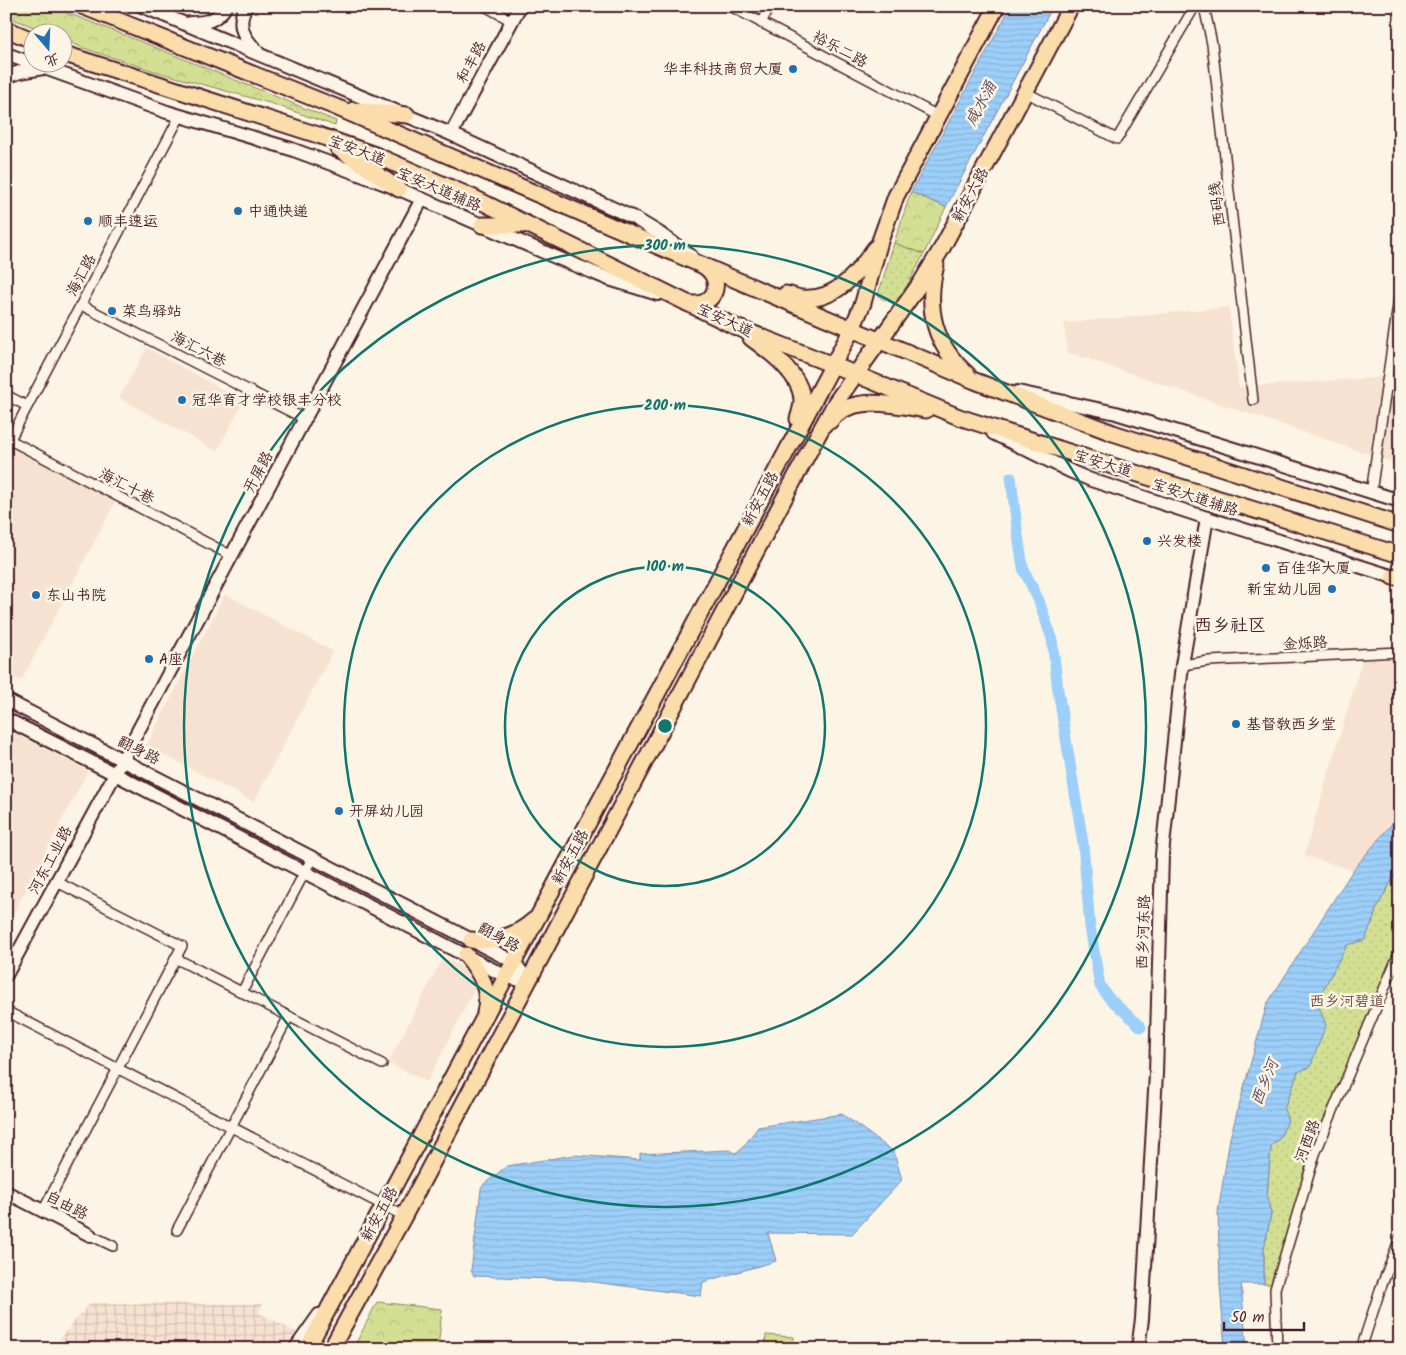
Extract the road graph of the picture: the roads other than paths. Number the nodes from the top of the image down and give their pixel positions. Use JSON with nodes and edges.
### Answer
{"nodes":[{"id":1,"x":82,"y":6,"type":"edge"},
{"id":2,"x":142,"y":6,"type":"edge"},
{"id":3,"x":226,"y":6,"type":"edge"},
{"id":4,"x":246,"y":6,"type":"edge"},
{"id":5,"x":485,"y":6,"type":"edge"},
{"id":6,"x":520,"y":6,"type":"edge"},
{"id":7,"x":730,"y":6,"type":"edge"},
{"id":8,"x":770,"y":6,"type":"edge"},
{"id":9,"x":997,"y":6,"type":"edge"},
{"id":10,"x":1071,"y":6,"type":"edge"},
{"id":11,"x":1195,"y":6,"type":"edge"},
{"id":12,"x":1204,"y":6,"type":"edge"},
{"id":13,"x":512,"y":20,"type":"junction"},
{"id":14,"x":185,"y":23,"type":"junction"},
{"id":15,"x":761,"y":23,"type":"junction"},
{"id":16,"x":6,"y":29,"type":"edge"},
{"id":17,"x":22,"y":36,"type":"edge"},
{"id":18,"x":6,"y":54,"type":"edge"},
{"id":19,"x":72,"y":56,"type":"edge"},
{"id":20,"x":262,"y":56,"type":"junction"},
{"id":21,"x":22,"y":60,"type":"edge"},
{"id":22,"x":22,"y":72,"type":"edge"},
{"id":23,"x":56,"y":72,"type":"edge"},
{"id":24,"x":6,"y":77,"type":"edge"},
{"id":25,"x":1026,"y":92,"type":"junction"},
{"id":26,"x":338,"y":108,"type":"junction"},
{"id":27,"x":180,"y":116,"type":"junction"},
{"id":28,"x":407,"y":116,"type":"junction"},
{"id":29,"x":938,"y":116,"type":"junction"},
{"id":30,"x":451,"y":134,"type":"junction"},
{"id":31,"x":318,"y":135,"type":"junction"},
{"id":32,"x":399,"y":189,"type":"junction"},
{"id":33,"x":422,"y":199,"type":"junction"},
{"id":34,"x":527,"y":224,"type":"junction"},
{"id":35,"x":482,"y":225,"type":"junction"},
{"id":36,"x":880,"y":241,"type":"junction"},
{"id":37,"x":942,"y":248,"type":"junction"},
{"id":38,"x":705,"y":267,"type":"junction"},
{"id":39,"x":748,"y":285,"type":"junction"},
{"id":40,"x":1400,"y":291,"type":"edge"},
{"id":41,"x":686,"y":302,"type":"junction"},
{"id":42,"x":81,"y":305,"type":"junction"},
{"id":43,"x":736,"y":327,"type":"junction"},
{"id":44,"x":852,"y":329,"type":"junction"},
{"id":45,"x":879,"y":341,"type":"junction"},
{"id":46,"x":833,"y":365,"type":"junction"},
{"id":47,"x":856,"y":374,"type":"junction"},
{"id":48,"x":975,"y":381,"type":"junction"},
{"id":49,"x":1386,"y":384,"type":"junction"},
{"id":50,"x":1400,"y":388,"type":"edge"},
{"id":51,"x":6,"y":395,"type":"edge"},
{"id":52,"x":1253,"y":400,"type":"dead end"},
{"id":53,"x":27,"y":406,"type":"junction"},
{"id":54,"x":959,"y":417,"type":"junction"},
{"id":55,"x":305,"y":419,"type":"junction"},
{"id":56,"x":793,"y":437,"type":"junction"},
{"id":57,"x":814,"y":442,"type":"junction"},
{"id":58,"x":8,"y":444,"type":"edge"},
{"id":59,"x":1371,"y":492,"type":"junction"},
{"id":60,"x":1400,"y":501,"type":"edge"},
{"id":61,"x":1208,"y":518,"type":"junction"},
{"id":62,"x":1398,"y":524,"type":"edge"},
{"id":63,"x":1400,"y":554,"type":"edge"},
{"id":64,"x":232,"y":556,"type":"junction"},
{"id":65,"x":1398,"y":578,"type":"edge"},
{"id":66,"x":1400,"y":652,"type":"edge"},
{"id":67,"x":1182,"y":665,"type":"junction"},
{"id":68,"x":6,"y":700,"type":"edge"},
{"id":69,"x":6,"y":719,"type":"edge"},
{"id":70,"x":123,"y":760,"type":"junction"},
{"id":71,"x":115,"y":774,"type":"junction"},
{"id":72,"x":312,"y":858,"type":"junction"},
{"id":73,"x":305,"y":872,"type":"junction"},
{"id":74,"x":57,"y":882,"type":"junction"},
{"id":75,"x":541,"y":912,"type":"junction"},
{"id":76,"x":471,"y":940,"type":"junction"},
{"id":77,"x":1400,"y":952,"type":"edge"},
{"id":78,"x":466,"y":955,"type":"junction"},
{"id":79,"x":175,"y":958,"type":"junction"},
{"id":80,"x":514,"y":962,"type":"junction"},
{"id":81,"x":6,"y":975,"type":"edge"},
{"id":82,"x":507,"y":977,"type":"junction"},
{"id":83,"x":529,"y":982,"type":"junction"},
{"id":84,"x":242,"y":992,"type":"junction"},
{"id":85,"x":6,"y":1011,"type":"edge"},
{"id":86,"x":289,"y":1016,"type":"junction"},
{"id":87,"x":483,"y":1021,"type":"junction"},
{"id":88,"x":382,"y":1064,"type":"dead end"},
{"id":89,"x":118,"y":1068,"type":"junction"},
{"id":90,"x":231,"y":1127,"type":"junction"},
{"id":91,"x":6,"y":1192,"type":"edge"},
{"id":92,"x":384,"y":1205,"type":"junction"},
{"id":93,"x":44,"y":1211,"type":"junction"},
{"id":94,"x":404,"y":1216,"type":"junction"},
{"id":95,"x":177,"y":1230,"type":"dead end"},
{"id":96,"x":90,"y":1234,"type":"joint"},
{"id":97,"x":1400,"y":1238,"type":"edge"},
{"id":98,"x":113,"y":1246,"type":"dead end"},
{"id":99,"x":344,"y":1280,"type":"junction"},
{"id":100,"x":362,"y":1292,"type":"junction"},
{"id":101,"x":295,"y":1349,"type":"edge"},
{"id":102,"x":307,"y":1349,"type":"edge"},
{"id":103,"x":331,"y":1349,"type":"edge"},
{"id":104,"x":339,"y":1349,"type":"edge"},
{"id":105,"x":1138,"y":1349,"type":"edge"},
{"id":106,"x":1276,"y":1349,"type":"edge"},
{"id":107,"x":1361,"y":1349,"type":"edge"}],
"edges":[{"from":1,"to":26,"type":"main road","name":"宝安大道"},
{"from":2,"to":14,"type":"main road"},
{"from":3,"to":14,"type":"main road"},
{"from":4,"to":20,"type":"main road"},
{"from":5,"to":13,"type":"street"},
{"from":6,"to":13,"type":"main road","name":"和丰路"},
{"from":7,"to":15,"type":"street","name":"裕乐二路"},
{"from":8,"to":15,"type":"street"},
{"from":9,"to":29,"type":"main road"},
{"from":10,"to":25,"type":"main road","name":"新安六路"},
{"from":11,"to":25,"type":"street"},
{"from":12,"to":52,"type":"street","name":"西码线"},
{"from":13,"to":30,"type":"main road","name":"和丰路"},
{"from":14,"to":20,"type":"main road"},
{"from":15,"to":29,"type":"street","name":"裕乐二路"},
{"from":16,"to":17,"type":"main road"},
{"from":18,"to":21,"type":"main road","name":"宝安大道辅路"},
{"from":19,"to":31,"type":"main road","name":"宝安大道"},
{"from":20,"to":28,"type":"main road"},
{"from":22,"to":24,"type":"main road"},
{"from":23,"to":27,"type":"main road","name":"宝安大道辅路"},
{"from":25,"to":37,"type":"main road","name":"新安六路"},
{"from":26,"to":28,"type":"main road"},
{"from":26,"to":38,"type":"main road","name":"宝安大道"},
{"from":27,"to":32,"type":"main road","name":"宝安大道辅路"},
{"from":27,"to":42,"type":"street","name":"海汇路"},
{"from":28,"to":30,"type":"main road"},
{"from":29,"to":36,"type":"main road"},
{"from":30,"to":38,"type":"main road"},
{"from":31,"to":32,"type":"main road"},
{"from":31,"to":34,"type":"main road","name":"宝安大道"},
{"from":32,"to":33,"type":"main road","name":"宝安大道辅路"},
{"from":33,"to":35,"type":"main road","name":"宝安大道辅路"},
{"from":33,"to":55,"type":"main road","name":"开屏路"},
{"from":34,"to":35,"type":"main road"},
{"from":34,"to":41,"type":"main road","name":"宝安大道"},
{"from":35,"to":41,"type":"main road","name":"宝安大道辅路"},
{"from":36,"to":39,"type":"main road"},
{"from":36,"to":44,"type":"main road"},
{"from":37,"to":45,"type":"main road","name":"新安六路"},
{"from":37,"to":48,"type":"main road"},
{"from":38,"to":39,"type":"main road","name":"宝安大道"},
{"from":38,"to":41,"type":"main road"},
{"from":39,"to":44,"type":"main road","name":"宝安大道"},
{"from":40,"to":49,"type":"street"},
{"from":41,"to":43,"type":"main road","name":"宝安大道"},
{"from":42,"to":53,"type":"street","name":"海汇路"},
{"from":42,"to":55,"type":"street","name":"海汇六巷"},
{"from":43,"to":46,"type":"main road","name":"宝安大道"},
{"from":43,"to":56,"type":"main road"},
{"from":44,"to":45,"type":"main road","name":"宝安大道"},
{"from":44,"to":46,"type":"main road"},
{"from":45,"to":47,"type":"main road","name":"新安六路"},
{"from":45,"to":48,"type":"main road","name":"宝安大道"},
{"from":46,"to":47,"type":"main road","name":"宝安大道"},
{"from":46,"to":56,"type":"main road","name":"新安五路"},
{"from":47,"to":54,"type":"main road","name":"宝安大道"},
{"from":47,"to":57,"type":"main road","name":"新安五路"},
{"from":48,"to":59,"type":"main road"},
{"from":48,"to":62,"type":"main road","name":"宝安大道"},
{"from":49,"to":50,"type":"street"},
{"from":49,"to":59,"type":"street"},
{"from":51,"to":53,"type":"street"},
{"from":53,"to":58,"type":"street","name":"海汇路"},
{"from":54,"to":57,"type":"main road"},
{"from":54,"to":61,"type":"main road","name":"宝安大道辅路"},
{"from":54,"to":63,"type":"main road","name":"宝安大道"},
{"from":55,"to":64,"type":"main road","name":"开屏路"},
{"from":56,"to":75,"type":"main road","name":"新安五路"},
{"from":57,"to":83,"type":"main road","name":"新安五路"},
{"from":58,"to":64,"type":"street","name":"海汇十巷"},
{"from":59,"to":60,"type":"main road"},
{"from":61,"to":65,"type":"main road","name":"宝安大道辅路"},
{"from":61,"to":67,"type":"main road","name":"西乡河东路"},
{"from":64,"to":70,"type":"main road","name":"开屏路"},
{"from":66,"to":67,"type":"street","name":"金烁路"},
{"from":67,"to":105,"type":"main road","name":"西乡河东路"},
{"from":68,"to":70,"type":"main road","name":"翻身路"},
{"from":69,"to":71,"type":"main road","name":"翻身路"},
{"from":70,"to":71,"type":"main road","name":"河东工业路"},
{"from":70,"to":72,"type":"main road","name":"翻身路"},
{"from":71,"to":73,"type":"main road","name":"翻身路"},
{"from":71,"to":74,"type":"main road","name":"河东工业路"},
{"from":72,"to":73,"type":"street"},
{"from":72,"to":76,"type":"main road","name":"翻身路"},
{"from":73,"to":78,"type":"main road","name":"翻身路"},
{"from":73,"to":84,"type":"street"},
{"from":74,"to":79,"type":"street"},
{"from":74,"to":81,"type":"main road","name":"河东工业路"},
{"from":75,"to":76,"type":"main road"},
{"from":75,"to":80,"type":"main road","name":"新安五路"},
{"from":76,"to":80,"type":"main road","name":"翻身路"},
{"from":77,"to":106,"type":"street","name":"河西路"},
{"from":78,"to":82,"type":"main road","name":"翻身路"},
{"from":78,"to":87,"type":"main road"},
{"from":79,"to":84,"type":"street"},
{"from":79,"to":89,"type":"street"},
{"from":80,"to":82,"type":"main road","name":"新安五路"},
{"from":80,"to":83,"type":"main road","name":"翻身路"},
{"from":82,"to":83,"type":"main road","name":"翻身路"},
{"from":82,"to":87,"type":"main road","name":"新安五路"},
{"from":83,"to":94,"type":"main road","name":"新安五路"},
{"from":84,"to":86,"type":"street"},
{"from":85,"to":89,"type":"street"},
{"from":86,"to":88,"type":"street"},
{"from":86,"to":90,"type":"street"},
{"from":87,"to":92,"type":"main road","name":"新安五路"},
{"from":89,"to":90,"type":"street"},
{"from":89,"to":93,"type":"street"},
{"from":90,"to":92,"type":"street"},
{"from":90,"to":95,"type":"street"},
{"from":91,"to":93,"type":"main road","name":"自由路"},
{"from":92,"to":94,"type":"street"},
{"from":92,"to":99,"type":"main road","name":"新安五路"},
{"from":93,"to":96,"type":"main road","name":"自由路"},
{"from":94,"to":100,"type":"main road","name":"新安五路"},
{"from":96,"to":98,"type":"street","name":"自由路"},
{"from":97,"to":107,"type":"street"},
{"from":99,"to":101,"type":"main road"},
{"from":99,"to":102,"type":"main road","name":"新安五路"},
{"from":100,"to":103,"type":"main road","name":"新安五路"},
{"from":100,"to":104,"type":"main road"}]}
